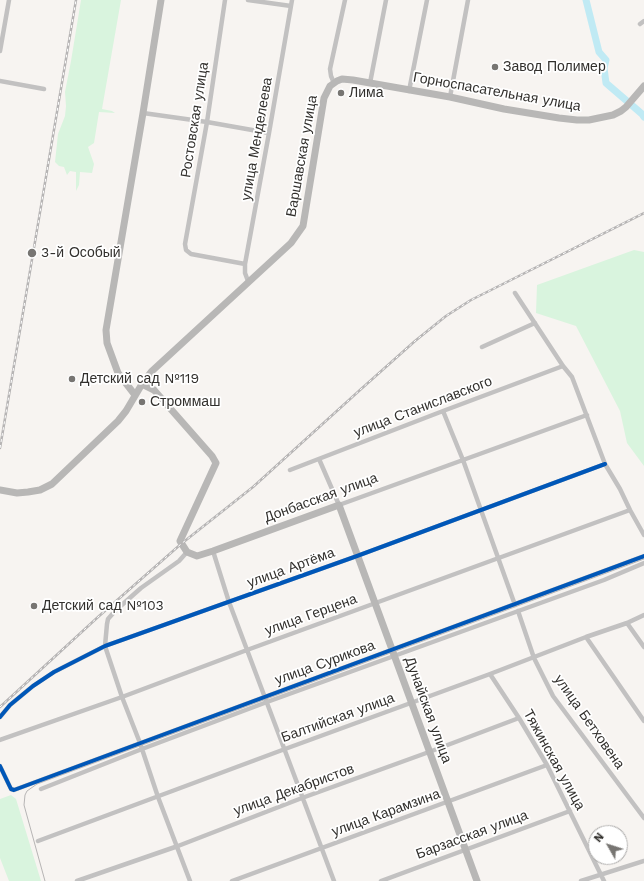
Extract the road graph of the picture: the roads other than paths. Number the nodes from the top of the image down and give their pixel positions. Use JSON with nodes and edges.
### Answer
{"nodes":[{"id":1,"x":9,"y":0,"type":"edge"},
{"id":2,"x":161,"y":0,"type":"edge"},
{"id":3,"x":225,"y":0,"type":"edge"},
{"id":4,"x":248,"y":0,"type":"edge"},
{"id":5,"x":292,"y":0,"type":"edge"},
{"id":6,"x":345,"y":0,"type":"edge"},
{"id":7,"x":386,"y":0,"type":"edge"},
{"id":8,"x":427,"y":0,"type":"edge"},
{"id":9,"x":468,"y":0,"type":"edge"},
{"id":10,"x":291,"y":6,"type":"junction"},
{"id":11,"x":0,"y":51,"type":"edge"},
{"id":12,"x":0,"y":81,"type":"edge"},
{"id":13,"x":334,"y":83,"type":"junction"},
{"id":14,"x":370,"y":83,"type":"junction"},
{"id":15,"x":643,"y":87,"type":"edge"},
{"id":16,"x":44,"y":89,"type":"dead end"},
{"id":17,"x":409,"y":91,"type":"junction"},
{"id":18,"x":450,"y":97,"type":"junction"},
{"id":19,"x":143,"y":113,"type":"junction"},
{"id":20,"x":207,"y":122,"type":"junction"},
{"id":21,"x":269,"y":133,"type":"junction"},
{"id":22,"x":245,"y":264,"type":"junction"},
{"id":23,"x":248,"y":281,"type":"junction"},
{"id":24,"x":515,"y":294,"type":"dead end"},
{"id":25,"x":535,"y":323,"type":"junction"},
{"id":26,"x":482,"y":347,"type":"dead end"},
{"id":27,"x":563,"y":366,"type":"junction"},
{"id":28,"x":142,"y":384,"type":"junction"},
{"id":29,"x":135,"y":395,"type":"junction"},
{"id":30,"x":443,"y":410,"type":"junction"},
{"id":31,"x":587,"y":415,"type":"junction"},
{"id":32,"x":319,"y":459,"type":"junction"},
{"id":33,"x":463,"y":460,"type":"junction"},
{"id":34,"x":605,"y":464,"type":"junction"},
{"id":35,"x":290,"y":470,"type":"dead end"},
{"id":36,"x":0,"y":490,"type":"edge"},
{"id":37,"x":339,"y":505,"type":"junction"},
{"id":38,"x":630,"y":510,"type":"junction"},
{"id":39,"x":481,"y":511,"type":"junction"},
{"id":40,"x":644,"y":535,"type":"edge"},
{"id":41,"x":213,"y":551,"type":"junction"},
{"id":42,"x":187,"y":552,"type":"junction"},
{"id":43,"x":357,"y":556,"type":"junction"},
{"id":44,"x":644,"y":556,"type":"edge"},
{"id":45,"x":498,"y":558,"type":"junction"},
{"id":46,"x":643,"y":565,"type":"edge"},
{"id":47,"x":229,"y":602,"type":"junction"},
{"id":48,"x":374,"y":604,"type":"junction"},
{"id":49,"x":515,"y":605,"type":"junction"},
{"id":50,"x":518,"y":611,"type":"junction"},
{"id":51,"x":644,"y":615,"type":"edge"},
{"id":52,"x":627,"y":623,"type":"junction"},
{"id":53,"x":586,"y":637,"type":"junction"},
{"id":54,"x":105,"y":646,"type":"junction"},
{"id":55,"x":644,"y":647,"type":"edge"},
{"id":56,"x":248,"y":650,"type":"junction"},
{"id":57,"x":393,"y":653,"type":"junction"},
{"id":58,"x":534,"y":658,"type":"junction"},
{"id":59,"x":490,"y":674,"type":"junction"},
{"id":60,"x":265,"y":696,"type":"junction"},
{"id":61,"x":122,"y":698,"type":"junction"},
{"id":62,"x":267,"y":702,"type":"junction"},
{"id":63,"x":411,"y":703,"type":"junction"},
{"id":64,"x":0,"y":717,"type":"edge"},
{"id":65,"x":519,"y":718,"type":"junction"},
{"id":66,"x":644,"y":721,"type":"edge"},
{"id":67,"x":0,"y":740,"type":"edge"},
{"id":68,"x":140,"y":743,"type":"junction"},
{"id":69,"x":142,"y":749,"type":"junction"},
{"id":70,"x":285,"y":749,"type":"junction"},
{"id":71,"x":430,"y":752,"type":"junction"},
{"id":72,"x":547,"y":765,"type":"junction"},
{"id":73,"x":0,"y":766,"type":"edge"},
{"id":74,"x":41,"y":789,"type":"dead end"},
{"id":75,"x":158,"y":797,"type":"junction"},
{"id":76,"x":302,"y":798,"type":"junction"},
{"id":77,"x":448,"y":802,"type":"junction"},
{"id":78,"x":570,"y":811,"type":"junction"},
{"id":79,"x":644,"y":818,"type":"edge"},
{"id":80,"x":38,"y":841,"type":"dead end"},
{"id":81,"x":178,"y":846,"type":"junction"},
{"id":82,"x":321,"y":848,"type":"junction"},
{"id":83,"x":465,"y":849,"type":"junction"},
{"id":84,"x":644,"y":861,"type":"edge"},
{"id":85,"x":600,"y":874,"type":"junction"},
{"id":86,"x":77,"y":881,"type":"edge"},
{"id":87,"x":190,"y":881,"type":"edge"},
{"id":88,"x":232,"y":881,"type":"edge"},
{"id":89,"x":334,"y":881,"type":"edge"},
{"id":90,"x":381,"y":881,"type":"edge"},
{"id":91,"x":477,"y":881,"type":"edge"},
{"id":92,"x":581,"y":881,"type":"edge"},
{"id":93,"x":604,"y":881,"type":"edge"}],
"edges":[{"from":1,"to":11,"type":"street"},
{"from":2,"to":19,"type":"main road"},
{"from":3,"to":20,"type":"street","name":"Ростовская улица"},
{"from":4,"to":10,"type":"street"},
{"from":5,"to":10,"type":"street","name":"улица Менделеева"},
{"from":6,"to":13,"type":"street","name":"Варшавская улица"},
{"from":7,"to":14,"type":"street"},
{"from":8,"to":17,"type":"street"},
{"from":9,"to":18,"type":"street"},
{"from":10,"to":21,"type":"street","name":"улица Менделеева"},
{"from":12,"to":16,"type":"street"},
{"from":13,"to":14,"type":"main road","name":"Горноспасательная улица"},
{"from":13,"to":23,"type":"main road","name":"Варшавская улица"},
{"from":14,"to":17,"type":"main road","name":"Горноспасательная улица"},
{"from":15,"to":18,"type":"main road","name":"Горноспасательная улица"},
{"from":17,"to":18,"type":"main road","name":"Горноспасательная улица"},
{"from":19,"to":20,"type":"street"},
{"from":19,"to":29,"type":"main road"},
{"from":20,"to":21,"type":"street"},
{"from":20,"to":22,"type":"street","name":"Ростовская улица"},
{"from":21,"to":22,"type":"street","name":"улица Менделеева"},
{"from":22,"to":23,"type":"street","name":"улица Менделеева"},
{"from":23,"to":28,"type":"main road"},
{"from":24,"to":25,"type":"street"},
{"from":25,"to":26,"type":"street"},
{"from":25,"to":27,"type":"street"},
{"from":27,"to":30,"type":"street","name":"улица Станиславского"},
{"from":27,"to":31,"type":"street"},
{"from":28,"to":29,"type":"main road"},
{"from":28,"to":42,"type":"main road"},
{"from":29,"to":36,"type":"main road"},
{"from":30,"to":32,"type":"street","name":"улица Станиславского"},
{"from":30,"to":33,"type":"street"},
{"from":31,"to":33,"type":"street","name":"Донбасская улица"},
{"from":31,"to":34,"type":"street"},
{"from":32,"to":35,"type":"street","name":"улица Станиславского"},
{"from":32,"to":37,"type":"street","name":"Дунайская улица"},
{"from":33,"to":37,"type":"street","name":"Донбасская улица"},
{"from":33,"to":39,"type":"street"},
{"from":34,"to":38,"type":"street"},
{"from":34,"to":39,"type":"street","name":"улица Артёма"},
{"from":37,"to":41,"type":"main road","name":"Донбасская улица"},
{"from":37,"to":43,"type":"main road","name":"Дунайская улица"},
{"from":38,"to":40,"type":"street"},
{"from":38,"to":45,"type":"street","name":"улица Герцена"},
{"from":39,"to":43,"type":"street","name":"улица Артёма"},
{"from":39,"to":45,"type":"street"},
{"from":41,"to":42,"type":"main road","name":"Донбасская улица"},
{"from":41,"to":47,"type":"street"},
{"from":42,"to":54,"type":"street"},
{"from":43,"to":47,"type":"street","name":"улица Артёма"},
{"from":43,"to":48,"type":"main road","name":"Дунайская улица"},
{"from":44,"to":49,"type":"street","name":"улица Сурикова"},
{"from":45,"to":48,"type":"street","name":"улица Герцена"},
{"from":45,"to":49,"type":"street"},
{"from":46,"to":50,"type":"street","name":"улица Сурикова"},
{"from":47,"to":54,"type":"street","name":"улица Артёма"},
{"from":47,"to":56,"type":"street"},
{"from":48,"to":56,"type":"street","name":"улица Герцена"},
{"from":48,"to":57,"type":"main road","name":"Дунайская улица"},
{"from":49,"to":57,"type":"street","name":"улица Сурикова"},
{"from":50,"to":57,"type":"street","name":"улица Сурикова"},
{"from":50,"to":58,"type":"street","name":"улица Бетховена"},
{"from":51,"to":52,"type":"street","name":"Балтийская улица"},
{"from":52,"to":53,"type":"street","name":"Балтийская улица"},
{"from":52,"to":55,"type":"street"},
{"from":53,"to":58,"type":"street","name":"Балтийская улица"},
{"from":53,"to":66,"type":"street"},
{"from":54,"to":61,"type":"street"},
{"from":54,"to":64,"type":"street","name":"улица Артёма"},
{"from":56,"to":60,"type":"street"},
{"from":56,"to":61,"type":"street","name":"улица Герцена"},
{"from":57,"to":60,"type":"street","name":"улица Сурикова"},
{"from":57,"to":62,"type":"street","name":"улица Сурикова"},
{"from":57,"to":63,"type":"main road","name":"Дунайская улица"},
{"from":58,"to":59,"type":"street","name":"Балтийская улица"},
{"from":58,"to":79,"type":"street","name":"улица Бетховена"},
{"from":59,"to":63,"type":"street","name":"Балтийская улица"},
{"from":59,"to":65,"type":"street","name":"Тяжинская улица"},
{"from":60,"to":62,"type":"street"},
{"from":60,"to":68,"type":"street","name":"улица Сурикова"},
{"from":61,"to":67,"type":"street","name":"улица Герцена"},
{"from":61,"to":68,"type":"street"},
{"from":62,"to":69,"type":"street","name":"улица Сурикова"},
{"from":62,"to":70,"type":"street"},
{"from":63,"to":70,"type":"street","name":"Балтийская улица"},
{"from":63,"to":71,"type":"main road","name":"Дунайская улица"},
{"from":65,"to":71,"type":"street","name":"улица Декабристов"},
{"from":65,"to":72,"type":"street","name":"Тяжинская улица"},
{"from":68,"to":69,"type":"street"},
{"from":68,"to":73,"type":"street","name":"улица Сурикова"},
{"from":69,"to":74,"type":"street","name":"улица Сурикова"},
{"from":69,"to":75,"type":"street"},
{"from":70,"to":75,"type":"street","name":"Балтийская улица"},
{"from":70,"to":76,"type":"street"},
{"from":71,"to":76,"type":"street","name":"улица Декабристов"},
{"from":71,"to":77,"type":"main road","name":"Дунайская улица"},
{"from":72,"to":77,"type":"street","name":"улица Карамзина"},
{"from":72,"to":78,"type":"street","name":"Тяжинская улица"},
{"from":75,"to":80,"type":"street","name":"Балтийская улица"},
{"from":75,"to":81,"type":"street"},
{"from":76,"to":81,"type":"street","name":"улица Декабристов"},
{"from":76,"to":82,"type":"street"},
{"from":77,"to":82,"type":"street","name":"улица Карамзина"},
{"from":77,"to":83,"type":"main road","name":"Дунайская улица"},
{"from":78,"to":83,"type":"street","name":"Барзасская улица"},
{"from":78,"to":85,"type":"street","name":"Тяжинская улица"},
{"from":81,"to":86,"type":"street","name":"улица Декабристов"},
{"from":81,"to":87,"type":"street"},
{"from":82,"to":88,"type":"street","name":"улица Карамзина"},
{"from":82,"to":89,"type":"street"},
{"from":83,"to":90,"type":"street","name":"Барзасская улица"},
{"from":83,"to":91,"type":"main road","name":"Дунайская улица"},
{"from":84,"to":85,"type":"street"},
{"from":85,"to":92,"type":"street"},
{"from":85,"to":93,"type":"street","name":"Тяжинская улица"}]}
